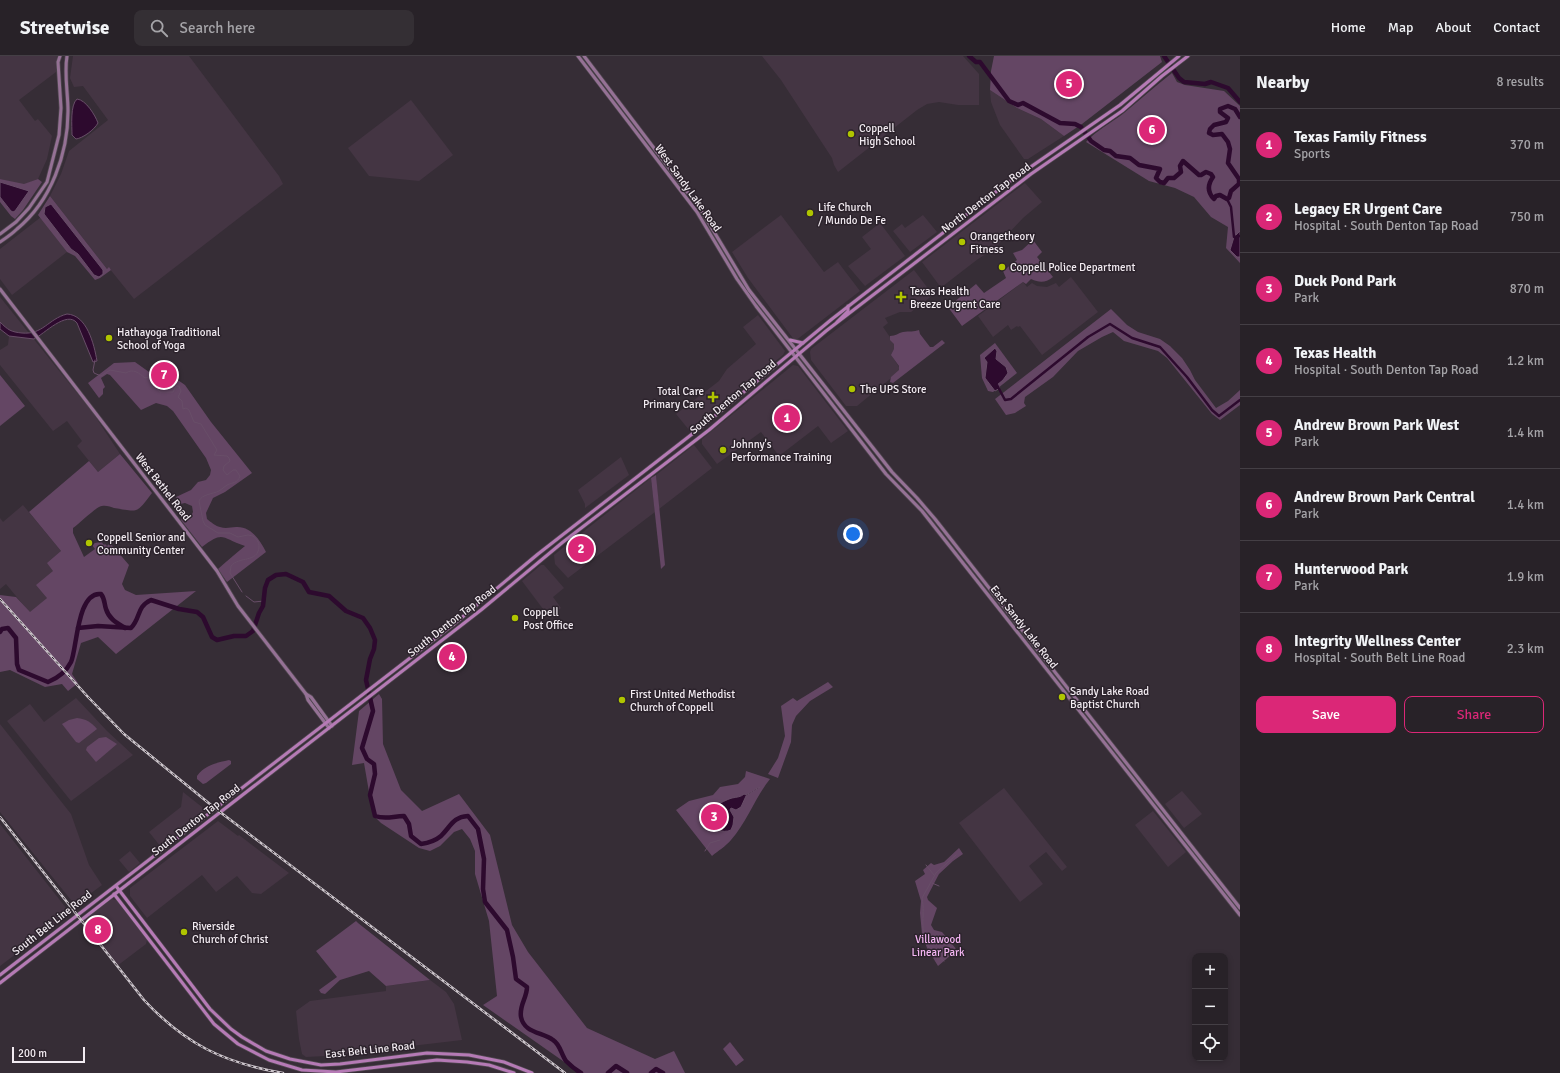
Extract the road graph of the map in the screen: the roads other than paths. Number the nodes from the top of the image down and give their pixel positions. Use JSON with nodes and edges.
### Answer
{"nodes":[{"id":1,"x":60,"y":56,"type":"edge"},
{"id":2,"x":67,"y":56,"type":"edge"},
{"id":3,"x":578,"y":56,"type":"edge"},
{"id":4,"x":584,"y":56,"type":"edge"},
{"id":5,"x":1179,"y":56,"type":"edge"},
{"id":6,"x":1188,"y":56,"type":"edge"},
{"id":7,"x":1130,"y":97,"type":"junction"},
{"id":8,"x":1133,"y":102,"type":"junction"},
{"id":9,"x":1064,"y":143,"type":"junction"},
{"id":10,"x":1067,"y":148,"type":"junction"},
{"id":11,"x":0,"y":234,"type":"edge"},
{"id":12,"x":0,"y":242,"type":"edge"},
{"id":13,"x":723,"y":251,"type":"junction"},
{"id":14,"x":1,"y":291,"type":"edge"},
{"id":15,"x":864,"y":294,"type":"junction"},
{"id":16,"x":848,"y":306,"type":"junction"},
{"id":17,"x":852,"y":311,"type":"junction"},
{"id":18,"x":834,"y":325,"type":"junction"},
{"id":19,"x":790,"y":340,"type":"junction"},
{"id":20,"x":803,"y":343,"type":"junction"},
{"id":21,"x":796,"y":349,"type":"junction"},
{"id":22,"x":792,"y":352,"type":"junction"},
{"id":23,"x":799,"y":353,"type":"junction"},
{"id":24,"x":795,"y":356,"type":"junction"},
{"id":25,"x":754,"y":383,"type":"junction"},
{"id":26,"x":818,"y":385,"type":"junction"},
{"id":27,"x":758,"y":389,"type":"junction"},
{"id":28,"x":830,"y":392,"type":"junction"},
{"id":29,"x":840,"y":406,"type":"junction"},
{"id":30,"x":836,"y":409,"type":"junction"},
{"id":31,"x":691,"y":435,"type":"junction"},
{"id":32,"x":695,"y":440,"type":"junction"},
{"id":33,"x":582,"y":520,"type":"junction"},
{"id":34,"x":586,"y":525,"type":"junction"},
{"id":35,"x":453,"y":624,"type":"junction"},
{"id":36,"x":457,"y":629,"type":"junction"},
{"id":37,"x":1024,"y":633,"type":"junction"},
{"id":38,"x":1020,"y":636,"type":"junction"},
{"id":39,"x":428,"y":643,"type":"junction"},
{"id":40,"x":432,"y":648,"type":"junction"},
{"id":41,"x":327,"y":722,"type":"junction"},
{"id":42,"x":331,"y":727,"type":"junction"},
{"id":43,"x":277,"y":761,"type":"junction"},
{"id":44,"x":281,"y":766,"type":"junction"},
{"id":45,"x":242,"y":788,"type":"junction"},
{"id":46,"x":246,"y":793,"type":"junction"},
{"id":47,"x":193,"y":826,"type":"junction"},
{"id":48,"x":197,"y":831,"type":"junction"},
{"id":49,"x":1191,"y":845,"type":"junction"},
{"id":50,"x":1187,"y":848,"type":"junction"},
{"id":51,"x":158,"y":853,"type":"junction"},
{"id":52,"x":162,"y":858,"type":"junction"},
{"id":53,"x":1212,"y":872,"type":"junction"},
{"id":54,"x":1209,"y":875,"type":"junction"},
{"id":55,"x":116,"y":886,"type":"junction"},
{"id":56,"x":111,"y":890,"type":"junction"},
{"id":57,"x":120,"y":890,"type":"junction"},
{"id":58,"x":114,"y":895,"type":"junction"},
{"id":59,"x":1240,"y":908,"type":"edge"},
{"id":60,"x":1240,"y":915,"type":"edge"},
{"id":61,"x":68,"y":922,"type":"junction"},
{"id":62,"x":71,"y":928,"type":"junction"},
{"id":63,"x":0,"y":975,"type":"edge"},
{"id":64,"x":0,"y":983,"type":"edge"},
{"id":65,"x":259,"y":1047,"type":"junction"},
{"id":66,"x":255,"y":1054,"type":"junction"},
{"id":67,"x":454,"y":1054,"type":"junction"},
{"id":68,"x":496,"y":1060,"type":"junction"},
{"id":69,"x":455,"y":1061,"type":"junction"},
{"id":70,"x":321,"y":1064,"type":"junction"},
{"id":71,"x":489,"y":1065,"type":"junction"},
{"id":72,"x":320,"y":1071,"type":"junction"},
{"id":73,"x":514,"y":1073,"type":"edge"},
{"id":74,"x":532,"y":1073,"type":"edge"}],
"edges":[{"from":1,"to":11,"type":"main road"},
{"from":2,"to":12,"type":"main road"},
{"from":3,"to":13,"type":"main road","name":"West Sandy Lake Road"},
{"from":4,"to":13,"type":"main road","name":"West Sandy Lake Road"},
{"from":5,"to":7,"type":"main road","name":"North Denton Tap Road"},
{"from":6,"to":8,"type":"main road","name":"North Denton Tap Road"},
{"from":7,"to":8,"type":"main road"},
{"from":7,"to":9,"type":"main road","name":"North Denton Tap Road"},
{"from":8,"to":10,"type":"main road","name":"North Denton Tap Road"},
{"from":9,"to":10,"type":"main road"},
{"from":9,"to":15,"type":"main road","name":"North Denton Tap Road"},
{"from":10,"to":17,"type":"main road","name":"North Denton Tap Road"},
{"from":13,"to":19,"type":"main road","name":"West Sandy Lake Road"},
{"from":13,"to":22,"type":"main road","name":"West Sandy Lake Road"},
{"from":14,"to":41,"type":"main road","name":"West Bethel Road"},
{"from":15,"to":16,"type":"main road","name":"North Denton Tap Road"},
{"from":15,"to":17,"type":"main road"},
{"from":16,"to":18,"type":"main road"},
{"from":16,"to":20,"type":"main road","name":"North Denton Tap Road"},
{"from":17,"to":18,"type":"main road","name":"North Denton Tap Road"},
{"from":18,"to":23,"type":"main road","name":"North Denton Tap Road"},
{"from":19,"to":20,"type":"main road"},
{"from":19,"to":21,"type":"main road","name":"West Sandy Lake Road"},
{"from":20,"to":21,"type":"main road","name":"North Denton Tap Road"},
{"from":21,"to":22,"type":"main road","name":"South Denton Tap Road"},
{"from":21,"to":23,"type":"main road","name":"East Sandy Lake Road"},
{"from":22,"to":24,"type":"main road","name":"East Sandy Lake Road"},
{"from":22,"to":25,"type":"main road","name":"South Denton Tap Road"},
{"from":23,"to":24,"type":"main road","name":"North Denton Tap Road"},
{"from":23,"to":28,"type":"main road","name":"East Sandy Lake Road"},
{"from":24,"to":26,"type":"main road","name":"East Sandy Lake Road"},
{"from":24,"to":27,"type":"main road","name":"South Denton Tap Road"},
{"from":25,"to":27,"type":"main road"},
{"from":25,"to":31,"type":"main road","name":"South Denton Tap Road"},
{"from":26,"to":28,"type":"main road"},
{"from":26,"to":30,"type":"main road","name":"East Sandy Lake Road"},
{"from":27,"to":32,"type":"main road","name":"South Denton Tap Road"},
{"from":28,"to":29,"type":"main road","name":"East Sandy Lake Road"},
{"from":29,"to":30,"type":"main road"},
{"from":29,"to":37,"type":"main road","name":"East Sandy Lake Road"},
{"from":30,"to":38,"type":"main road","name":"East Sandy Lake Road"},
{"from":31,"to":32,"type":"main road"},
{"from":31,"to":33,"type":"main road","name":"South Denton Tap Road"},
{"from":32,"to":34,"type":"main road","name":"South Denton Tap Road"},
{"from":33,"to":34,"type":"main road"},
{"from":33,"to":35,"type":"main road","name":"South Denton Tap Road"},
{"from":34,"to":36,"type":"main road","name":"South Denton Tap Road"},
{"from":35,"to":36,"type":"main road"},
{"from":35,"to":39,"type":"main road","name":"South Denton Tap Road"},
{"from":36,"to":40,"type":"main road","name":"South Denton Tap Road"},
{"from":37,"to":38,"type":"main road"},
{"from":37,"to":49,"type":"main road","name":"East Sandy Lake Road"},
{"from":38,"to":50,"type":"main road","name":"East Sandy Lake Road"},
{"from":39,"to":40,"type":"main road"},
{"from":39,"to":41,"type":"main road","name":"South Denton Tap Road"},
{"from":40,"to":42,"type":"main road","name":"South Denton Tap Road"},
{"from":41,"to":42,"type":"main road","name":"West Bethel Road"},
{"from":41,"to":43,"type":"main road","name":"South Denton Tap Road"},
{"from":42,"to":44,"type":"main road","name":"South Denton Tap Road"},
{"from":43,"to":44,"type":"main road"},
{"from":43,"to":45,"type":"main road","name":"South Denton Tap Road"},
{"from":44,"to":46,"type":"main road","name":"South Denton Tap Road"},
{"from":45,"to":46,"type":"main road"},
{"from":45,"to":47,"type":"main road","name":"South Denton Tap Road"},
{"from":46,"to":48,"type":"main road","name":"South Denton Tap Road"},
{"from":47,"to":48,"type":"main road"},
{"from":47,"to":51,"type":"main road","name":"South Denton Tap Road"},
{"from":48,"to":52,"type":"main road","name":"South Denton Tap Road"},
{"from":49,"to":50,"type":"main road"},
{"from":49,"to":53,"type":"main road","name":"East Sandy Lake Road"},
{"from":50,"to":54,"type":"main road","name":"East Sandy Lake Road"},
{"from":51,"to":52,"type":"main road"},
{"from":51,"to":55,"type":"main road","name":"South Denton Tap Road"},
{"from":52,"to":57,"type":"main road","name":"South Denton Tap Road"},
{"from":53,"to":54,"type":"main road"},
{"from":53,"to":59,"type":"main road","name":"East Sandy Lake Road"},
{"from":54,"to":60,"type":"main road","name":"East Sandy Lake Road"},
{"from":55,"to":56,"type":"main road","name":"South Belt Line Road"},
{"from":55,"to":57,"type":"main road","name":"East Belt Line Road"},
{"from":56,"to":58,"type":"main road","name":"East Belt Line Road"},
{"from":56,"to":61,"type":"main road","name":"South Belt Line Road"},
{"from":57,"to":58,"type":"main road","name":"South Denton Tap Road"},
{"from":57,"to":65,"type":"main road","name":"East Belt Line Road"},
{"from":58,"to":62,"type":"main road","name":"South Belt Line Road"},
{"from":58,"to":66,"type":"main road","name":"East Belt Line Road"},
{"from":61,"to":62,"type":"main road"},
{"from":61,"to":63,"type":"main road","name":"South Belt Line Road"},
{"from":62,"to":64,"type":"main road","name":"South Belt Line Road"},
{"from":65,"to":66,"type":"main road"},
{"from":65,"to":70,"type":"main road","name":"East Belt Line Road"},
{"from":66,"to":72,"type":"main road","name":"East Belt Line Road"},
{"from":67,"to":68,"type":"main road","name":"East Belt Line Road"},
{"from":67,"to":69,"type":"main road"},
{"from":67,"to":70,"type":"main road","name":"East Belt Line Road"},
{"from":68,"to":71,"type":"main road"},
{"from":68,"to":74,"type":"main road","name":"East Belt Line Road"},
{"from":69,"to":71,"type":"main road","name":"East Belt Line Road"},
{"from":69,"to":72,"type":"main road","name":"East Belt Line Road"},
{"from":70,"to":72,"type":"main road"},
{"from":71,"to":73,"type":"main road","name":"East Belt Line Road"}]}
